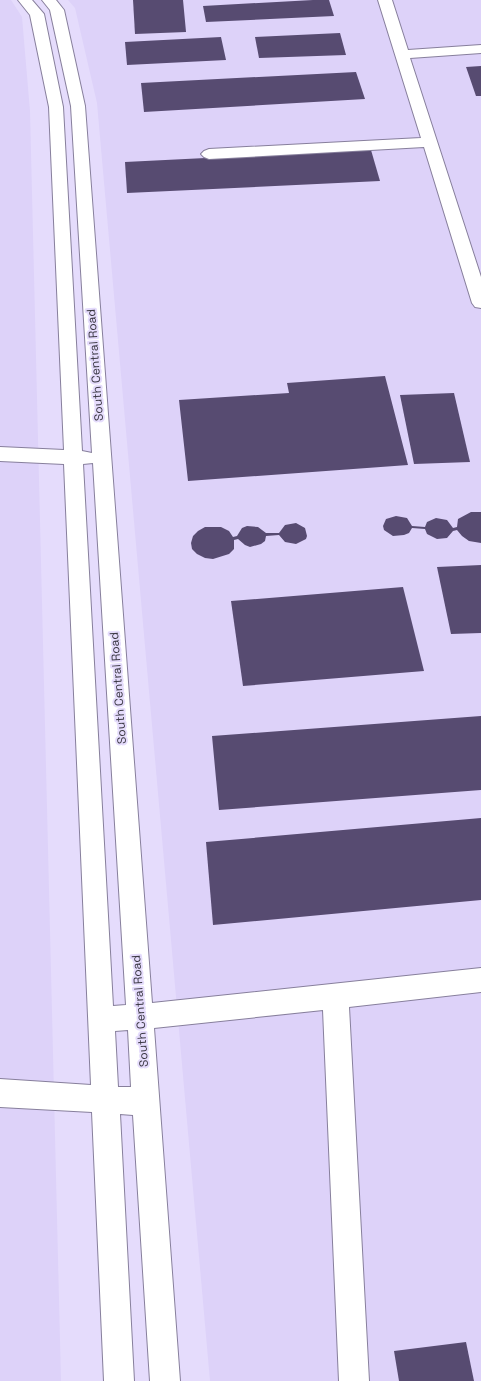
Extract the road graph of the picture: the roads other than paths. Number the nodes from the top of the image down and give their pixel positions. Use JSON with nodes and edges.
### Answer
{"nodes":[{"id":1,"x":25,"y":0,"type":"edge"},
{"id":2,"x":49,"y":0,"type":"edge"},
{"id":3,"x":385,"y":0,"type":"edge"},
{"id":4,"x":481,"y":49,"type":"edge"},
{"id":5,"x":402,"y":55,"type":"junction"},
{"id":6,"x":430,"y":142,"type":"junction"},
{"id":7,"x":209,"y":154,"type":"dead end"},
{"id":8,"x":481,"y":303,"type":"edge"},
{"id":9,"x":0,"y":454,"type":"edge"},
{"id":10,"x":73,"y":457,"type":"junction"},
{"id":11,"x":102,"y":459,"type":"junction"},
{"id":12,"x":481,"y":980,"type":"edge"},
{"id":13,"x":335,"y":996,"type":"junction"},
{"id":14,"x":140,"y":1017,"type":"junction"},
{"id":15,"x":101,"y":1019,"type":"junction"},
{"id":16,"x":0,"y":1093,"type":"edge"},
{"id":17,"x":105,"y":1101,"type":"junction"},
{"id":18,"x":146,"y":1102,"type":"junction"},
{"id":19,"x":119,"y":1381,"type":"edge"},
{"id":20,"x":165,"y":1381,"type":"edge"},
{"id":21,"x":354,"y":1381,"type":"edge"}],
"edges":[{"from":1,"to":10,"type":"street"},
{"from":2,"to":11,"type":"street","name":"South Central Road"},
{"from":3,"to":5,"type":"street"},
{"from":4,"to":5,"type":"street"},
{"from":5,"to":6,"type":"street"},
{"from":6,"to":7,"type":"street"},
{"from":6,"to":8,"type":"street"},
{"from":9,"to":10,"type":"street"},
{"from":10,"to":11,"type":"street"},
{"from":10,"to":15,"type":"street"},
{"from":11,"to":14,"type":"street","name":"South Central Road"},
{"from":12,"to":13,"type":"street"},
{"from":13,"to":14,"type":"street"},
{"from":13,"to":21,"type":"street"},
{"from":14,"to":15,"type":"street"},
{"from":14,"to":18,"type":"street","name":"South Central Road"},
{"from":15,"to":17,"type":"street"},
{"from":16,"to":17,"type":"street"},
{"from":17,"to":18,"type":"street"},
{"from":17,"to":19,"type":"street"},
{"from":18,"to":20,"type":"street","name":"South Central Road"}]}
